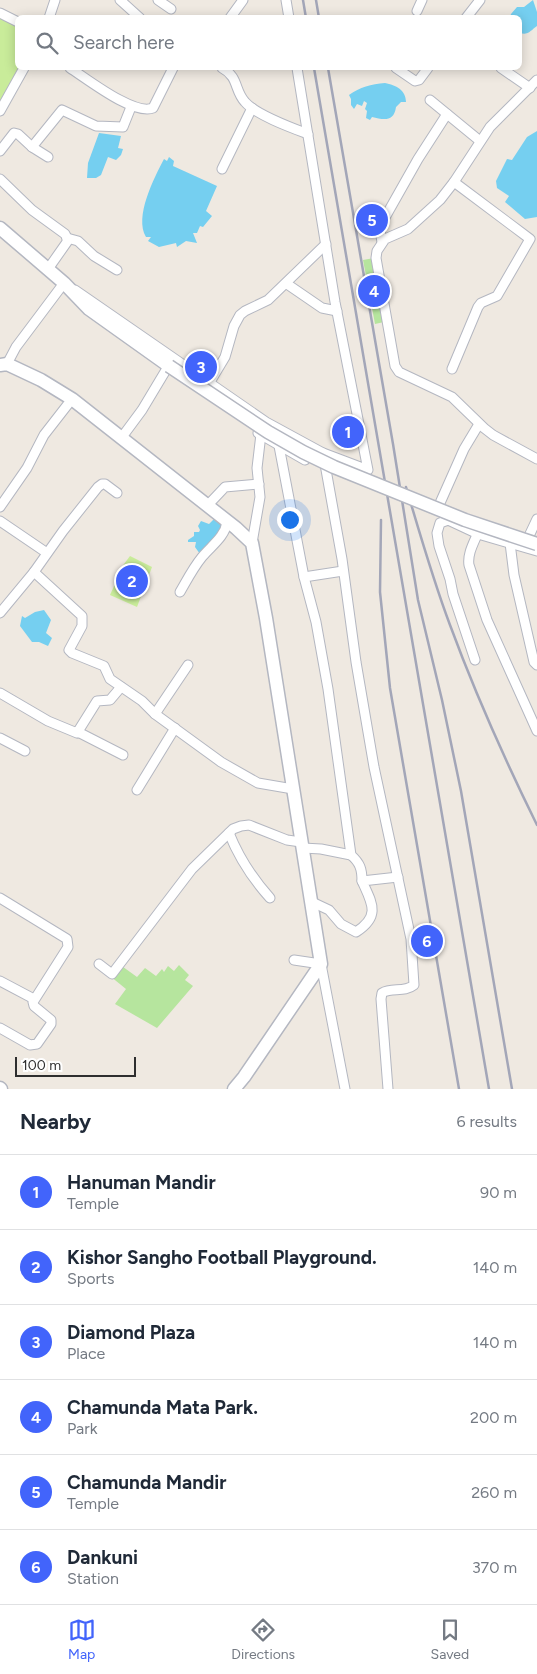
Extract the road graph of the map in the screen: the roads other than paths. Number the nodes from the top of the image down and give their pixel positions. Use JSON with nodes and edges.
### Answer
{"nodes":[{"id":1,"x":55,"y":0,"type":"edge"},
{"id":2,"x":120,"y":0,"type":"edge"},
{"id":3,"x":158,"y":0,"type":"edge"},
{"id":4,"x":243,"y":0,"type":"edge"},
{"id":5,"x":286,"y":0,"type":"edge"},
{"id":6,"x":422,"y":0,"type":"edge"},
{"id":7,"x":480,"y":0,"type":"edge"},
{"id":8,"x":171,"y":9,"type":"dead end"},
{"id":9,"x":417,"y":11,"type":"dead end"},
{"id":10,"x":0,"y":13,"type":"edge"},
{"id":11,"x":50,"y":15,"type":"edge"},
{"id":12,"x":137,"y":15,"type":"edge"},
{"id":13,"x":232,"y":15,"type":"edge"},
{"id":14,"x":288,"y":15,"type":"edge"},
{"id":15,"x":468,"y":15,"type":"edge"},
{"id":16,"x":15,"y":20,"type":"edge"},
{"id":17,"x":23,"y":70,"type":"edge"},
{"id":18,"x":73,"y":70,"type":"edge"},
{"id":19,"x":172,"y":70,"type":"edge"},
{"id":20,"x":225,"y":70,"type":"edge"},
{"id":21,"x":297,"y":70,"type":"edge"},
{"id":22,"x":399,"y":70,"type":"edge"},
{"id":23,"x":426,"y":70,"type":"edge"},
{"id":24,"x":504,"y":70,"type":"edge"},
{"id":25,"x":537,"y":80,"type":"edge"},
{"id":26,"x":530,"y":88,"type":"junction"},
{"id":27,"x":430,"y":100,"type":"dead end"},
{"id":28,"x":131,"y":107,"type":"junction"},
{"id":29,"x":252,"y":108,"type":"junction"},
{"id":30,"x":0,"y":110,"type":"edge"},
{"id":31,"x":447,"y":114,"type":"junction"},
{"id":32,"x":308,"y":134,"type":"junction"},
{"id":33,"x":480,"y":141,"type":"junction"},
{"id":34,"x":32,"y":147,"type":"junction"},
{"id":35,"x":0,"y":151,"type":"edge"},
{"id":36,"x":48,"y":157,"type":"dead end"},
{"id":37,"x":222,"y":169,"type":"dead end"},
{"id":38,"x":0,"y":179,"type":"edge"},
{"id":39,"x":454,"y":182,"type":"junction"},
{"id":40,"x":0,"y":228,"type":"edge"},
{"id":41,"x":67,"y":238,"type":"junction"},
{"id":42,"x":533,"y":240,"type":"edge"},
{"id":43,"x":382,"y":242,"type":"junction"},
{"id":44,"x":326,"y":244,"type":"junction"},
{"id":45,"x":48,"y":269,"type":"junction"},
{"id":46,"x":117,"y":270,"type":"dead end"},
{"id":47,"x":65,"y":284,"type":"junction"},
{"id":48,"x":287,"y":284,"type":"junction"},
{"id":49,"x":337,"y":311,"type":"junction"},
{"id":50,"x":2,"y":365,"type":"edge"},
{"id":51,"x":452,"y":369,"type":"dead end"},
{"id":52,"x":166,"y":370,"type":"junction"},
{"id":53,"x":210,"y":382,"type":"junction"},
{"id":54,"x":72,"y":399,"type":"junction"},
{"id":55,"x":479,"y":424,"type":"junction"},
{"id":56,"x":260,"y":434,"type":"junction"},
{"id":57,"x":122,"y":437,"type":"junction"},
{"id":58,"x":279,"y":446,"type":"junction"},
{"id":59,"x":323,"y":453,"type":"junction"},
{"id":60,"x":537,"y":459,"type":"edge"},
{"id":61,"x":326,"y":469,"type":"junction"},
{"id":62,"x":259,"y":484,"type":"junction"},
{"id":63,"x":412,"y":492,"type":"dead end"},
{"id":64,"x":117,"y":493,"type":"dead end"},
{"id":65,"x":440,"y":503,"type":"junction"},
{"id":66,"x":207,"y":506,"type":"junction"},
{"id":67,"x":0,"y":507,"type":"edge"},
{"id":68,"x":537,"y":519,"type":"edge"},
{"id":69,"x":483,"y":520,"type":"junction"},
{"id":70,"x":0,"y":521,"type":"edge"},
{"id":71,"x":228,"y":522,"type":"junction"},
{"id":72,"x":478,"y":534,"type":"junction"},
{"id":73,"x":534,"y":539,"type":"edge"},
{"id":74,"x":510,"y":543,"type":"junction"},
{"id":75,"x":252,"y":544,"type":"junction"},
{"id":76,"x":537,"y":551,"type":"edge"},
{"id":77,"x":47,"y":553,"type":"junction"},
{"id":78,"x":343,"y":571,"type":"junction"},
{"id":79,"x":34,"y":572,"type":"junction"},
{"id":80,"x":304,"y":577,"type":"junction"},
{"id":81,"x":180,"y":592,"type":"dead end"},
{"id":82,"x":0,"y":612,"type":"edge"},
{"id":83,"x":475,"y":660,"type":"dead end"},
{"id":84,"x":188,"y":665,"type":"dead end"},
{"id":85,"x":537,"y":665,"type":"edge"},
{"id":86,"x":121,"y":687,"type":"junction"},
{"id":87,"x":0,"y":693,"type":"edge"},
{"id":88,"x":155,"y":714,"type":"junction"},
{"id":89,"x":174,"y":728,"type":"junction"},
{"id":90,"x":537,"y":731,"type":"edge"},
{"id":91,"x":78,"y":732,"type":"junction"},
{"id":92,"x":0,"y":738,"type":"edge"},
{"id":93,"x":25,"y":750,"type":"dead end"},
{"id":94,"x":123,"y":755,"type":"dead end"},
{"id":95,"x":293,"y":789,"type":"junction"},
{"id":96,"x":137,"y":790,"type":"dead end"},
{"id":97,"x":230,"y":833,"type":"junction"},
{"id":98,"x":302,"y":845,"type":"junction"},
{"id":99,"x":351,"y":854,"type":"junction"},
{"id":100,"x":398,"y":878,"type":"junction"},
{"id":101,"x":362,"y":881,"type":"junction"},
{"id":102,"x":0,"y":898,"type":"edge"},
{"id":103,"x":270,"y":898,"type":"dead end"},
{"id":104,"x":312,"y":902,"type":"junction"},
{"id":105,"x":294,"y":960,"type":"dead end"},
{"id":106,"x":99,"y":964,"type":"dead end"},
{"id":107,"x":322,"y":964,"type":"junction"},
{"id":108,"x":0,"y":981,"type":"edge"},
{"id":109,"x":34,"y":999,"type":"junction"},
{"id":110,"x":0,"y":1028,"type":"edge"},
{"id":111,"x":234,"y":1089,"type":"edge"},
{"id":112,"x":345,"y":1089,"type":"edge"},
{"id":113,"x":388,"y":1089,"type":"edge"}],
"edges":[{"from":1,"to":11,"type":"street"},
{"from":2,"to":12,"type":"street"},
{"from":3,"to":8,"type":"street"},
{"from":4,"to":13,"type":"street"},
{"from":5,"to":14,"type":"street"},
{"from":6,"to":9,"type":"street"},
{"from":7,"to":15,"type":"street"},
{"from":10,"to":16,"type":"street"},
{"from":17,"to":30,"type":"street"},
{"from":18,"to":28,"type":"street"},
{"from":19,"to":28,"type":"street"},
{"from":20,"to":29,"type":"street"},
{"from":21,"to":32,"type":"street"},
{"from":22,"to":23,"type":"street"},
{"from":24,"to":26,"type":"street"},
{"from":25,"to":26,"type":"street"},
{"from":26,"to":33,"type":"street"},
{"from":27,"to":31,"type":"street"},
{"from":28,"to":34,"type":"street"},
{"from":29,"to":32,"type":"street"},
{"from":29,"to":37,"type":"street"},
{"from":31,"to":33,"type":"street"},
{"from":31,"to":43,"type":"street"},
{"from":32,"to":44,"type":"street"},
{"from":33,"to":39,"type":"street"},
{"from":34,"to":35,"type":"street"},
{"from":34,"to":36,"type":"street"},
{"from":38,"to":41,"type":"street"},
{"from":39,"to":42,"type":"street"},
{"from":39,"to":43,"type":"street"},
{"from":40,"to":45,"type":"street"},
{"from":41,"to":45,"type":"street"},
{"from":41,"to":46,"type":"street"},
{"from":42,"to":51,"type":"street"},
{"from":43,"to":55,"type":"street"},
{"from":44,"to":48,"type":"street"},
{"from":44,"to":49,"type":"street"},
{"from":45,"to":47,"type":"street"},
{"from":47,"to":50,"type":"street"},
{"from":47,"to":52,"type":"street"},
{"from":47,"to":53,"type":"street"},
{"from":47,"to":73,"type":"street","bridge":true},
{"from":48,"to":49,"type":"street"},
{"from":48,"to":53,"type":"street"},
{"from":49,"to":59,"type":"street"},
{"from":50,"to":54,"type":"street"},
{"from":52,"to":56,"type":"street"},
{"from":52,"to":57,"type":"street"},
{"from":53,"to":59,"type":"street"},
{"from":54,"to":57,"type":"street"},
{"from":54,"to":67,"type":"street"},
{"from":55,"to":60,"type":"street"},
{"from":55,"to":65,"type":"street"},
{"from":56,"to":58,"type":"street"},
{"from":56,"to":62,"type":"street"},
{"from":57,"to":66,"type":"street"},
{"from":58,"to":61,"type":"street"},
{"from":58,"to":80,"type":"street"},
{"from":59,"to":61,"type":"street"},
{"from":61,"to":78,"type":"street"},
{"from":62,"to":66,"type":"street"},
{"from":62,"to":75,"type":"street"},
{"from":63,"to":65,"type":"street"},
{"from":64,"to":77,"type":"street"},
{"from":65,"to":69,"type":"street"},
{"from":66,"to":71,"type":"street"},
{"from":68,"to":73,"type":"street"},
{"from":69,"to":72,"type":"street"},
{"from":69,"to":73,"type":"street"},
{"from":70,"to":77,"type":"street"},
{"from":71,"to":75,"type":"street"},
{"from":71,"to":81,"type":"street"},
{"from":72,"to":74,"type":"street"},
{"from":72,"to":83,"type":"street"},
{"from":72,"to":90,"type":"street"},
{"from":74,"to":76,"type":"street"},
{"from":74,"to":85,"type":"street"},
{"from":75,"to":95,"type":"street"},
{"from":77,"to":79,"type":"street"},
{"from":78,"to":80,"type":"street"},
{"from":78,"to":100,"type":"street"},
{"from":79,"to":82,"type":"street"},
{"from":79,"to":86,"type":"street"},
{"from":80,"to":99,"type":"street"},
{"from":84,"to":88,"type":"street"},
{"from":86,"to":88,"type":"street"},
{"from":86,"to":91,"type":"street"},
{"from":87,"to":91,"type":"street"},
{"from":88,"to":89,"type":"street"},
{"from":89,"to":95,"type":"street"},
{"from":89,"to":96,"type":"street"},
{"from":91,"to":94,"type":"street"},
{"from":92,"to":93,"type":"street"},
{"from":95,"to":98,"type":"street"},
{"from":97,"to":98,"type":"street"},
{"from":97,"to":103,"type":"street"},
{"from":97,"to":106,"type":"street"},
{"from":98,"to":99,"type":"street"},
{"from":98,"to":104,"type":"street"},
{"from":99,"to":101,"type":"street"},
{"from":100,"to":101,"type":"street"},
{"from":100,"to":113,"type":"street"},
{"from":101,"to":104,"type":"street"},
{"from":102,"to":109,"type":"street"},
{"from":104,"to":107,"type":"street"},
{"from":105,"to":107,"type":"street"},
{"from":107,"to":111,"type":"street"},
{"from":107,"to":112,"type":"street"},
{"from":108,"to":109,"type":"street"},
{"from":109,"to":110,"type":"street"}]}
